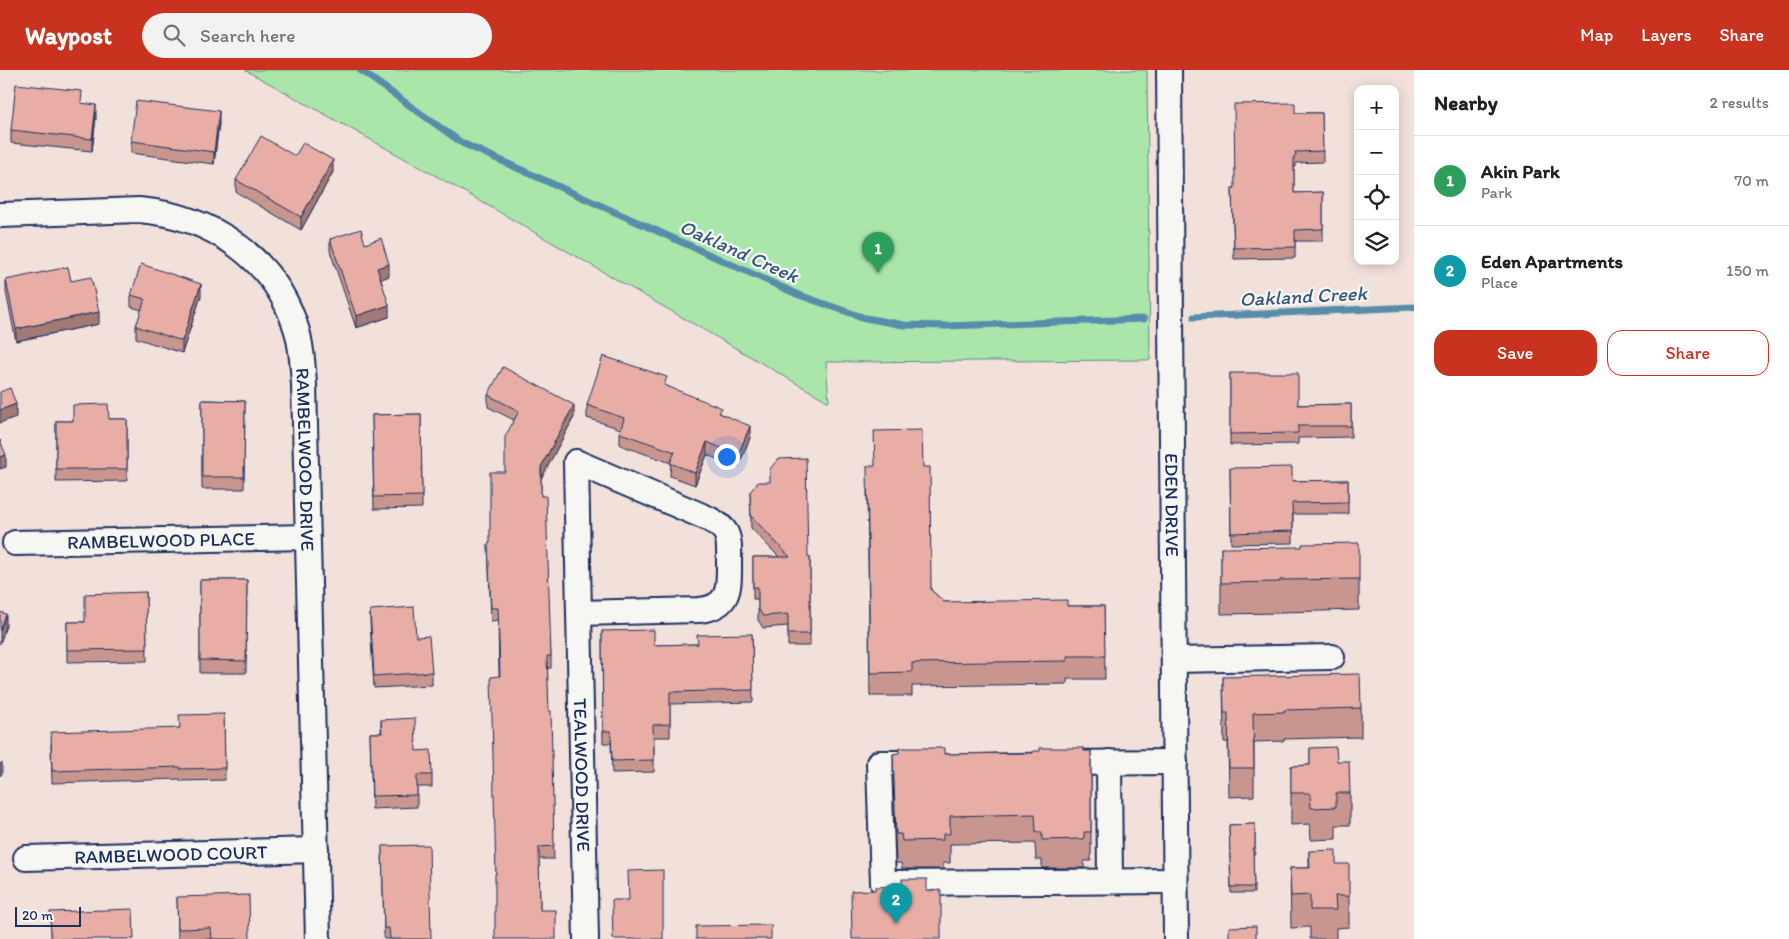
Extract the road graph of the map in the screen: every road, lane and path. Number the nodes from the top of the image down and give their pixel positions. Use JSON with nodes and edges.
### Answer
{"nodes":[{"id":1,"x":1169,"y":70,"type":"edge"},
{"id":2,"x":1,"y":215,"type":"dead end"},
{"id":3,"x":307,"y":537,"type":"junction"},
{"id":4,"x":15,"y":543,"type":"dead end"},
{"id":5,"x":579,"y":613,"type":"junction"},
{"id":6,"x":1332,"y":657,"type":"dead end"},
{"id":7,"x":1174,"y":660,"type":"junction"},
{"id":8,"x":1109,"y":762,"type":"junction"},
{"id":9,"x":1175,"y":762,"type":"junction"},
{"id":10,"x":949,"y":763,"type":"edge"},
{"id":11,"x":1039,"y":763,"type":"edge"},
{"id":12,"x":316,"y":850,"type":"junction"},
{"id":13,"x":26,"y":858,"type":"dead end"},
{"id":14,"x":1110,"y":881,"type":"junction"},
{"id":15,"x":1175,"y":881,"type":"junction"},
{"id":16,"x":318,"y":939,"type":"edge"},
{"id":17,"x":586,"y":939,"type":"edge"},
{"id":18,"x":1176,"y":939,"type":"edge"}],
"edges":[{"from":1,"to":7,"type":"street","name":"EDEN DRIVE"},
{"from":2,"to":3,"type":"street","name":"RAMBELWOOD DRIVE"},
{"from":3,"to":4,"type":"street","name":"RAMBELWOOD PLACE"},
{"from":3,"to":12,"type":"street","name":"RAMBELWOOD DRIVE"},
{"from":5,"to":5,"type":"street","name":"TEALWOOD DRIVE"},
{"from":5,"to":17,"type":"street","name":"TEALWOOD DRIVE"},
{"from":6,"to":7,"type":"street"},
{"from":7,"to":9,"type":"street","name":"EDEN DRIVE"},
{"from":8,"to":9,"type":"street"},
{"from":8,"to":11,"type":"street"},
{"from":8,"to":14,"type":"street"},
{"from":9,"to":15,"type":"street","name":"EDEN DRIVE"},
{"from":10,"to":14,"type":"street"},
{"from":12,"to":13,"type":"street","name":"RAMBELWOOD COURT"},
{"from":12,"to":16,"type":"street","name":"RAMBELWOOD DRIVE"},
{"from":14,"to":15,"type":"street"},
{"from":15,"to":18,"type":"street","name":"EDEN DRIVE"}]}
